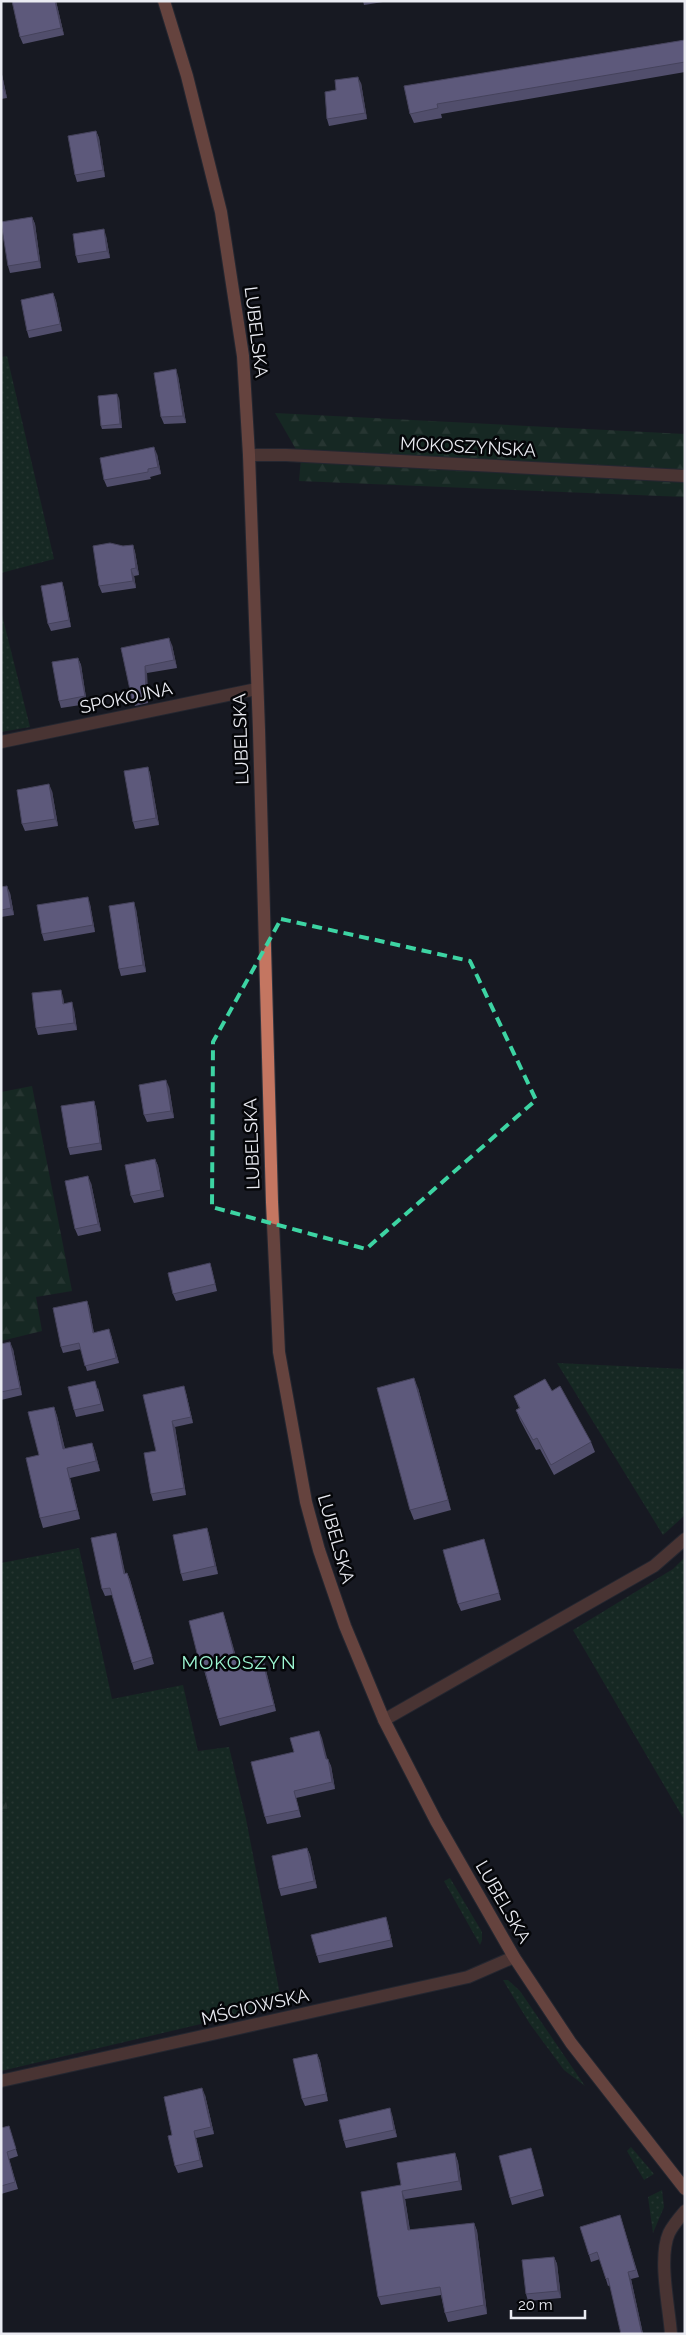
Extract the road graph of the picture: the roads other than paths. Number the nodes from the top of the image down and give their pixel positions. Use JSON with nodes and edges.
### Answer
{"nodes":[{"id":1,"x":164,"y":1,"type":"edge"},
{"id":2,"x":249,"y":455,"type":"junction"},
{"id":3,"x":685,"y":476,"type":"edge"},
{"id":4,"x":257,"y":689,"type":"junction"},
{"id":5,"x":1,"y":742,"type":"edge"},
{"id":6,"x":685,"y":1539,"type":"edge"},
{"id":7,"x":384,"y":1720,"type":"junction"},
{"id":8,"x":514,"y":1956,"type":"junction"},
{"id":9,"x":1,"y":2081,"type":"edge"},
{"id":10,"x":685,"y":2189,"type":"edge"},
{"id":11,"x":685,"y":2211,"type":"edge"},
{"id":12,"x":671,"y":2334,"type":"edge"}],
"edges":[{"from":1,"to":2,"type":"main road","name":"LUBELSKA"},
{"from":2,"to":3,"type":"street","name":"MOKOSZYŃSKA"},
{"from":2,"to":4,"type":"main road","name":"LUBELSKA"},
{"from":4,"to":5,"type":"street","name":"SPOKOJNA"},
{"from":4,"to":7,"type":"main road","name":"LUBELSKA"},
{"from":6,"to":7,"type":"street"},
{"from":7,"to":8,"type":"main road","name":"LUBELSKA"},
{"from":8,"to":9,"type":"street","name":"MŚCIOWSKA"},
{"from":8,"to":10,"type":"main road","name":"LUBELSKA"},
{"from":11,"to":12,"type":"street"}]}
